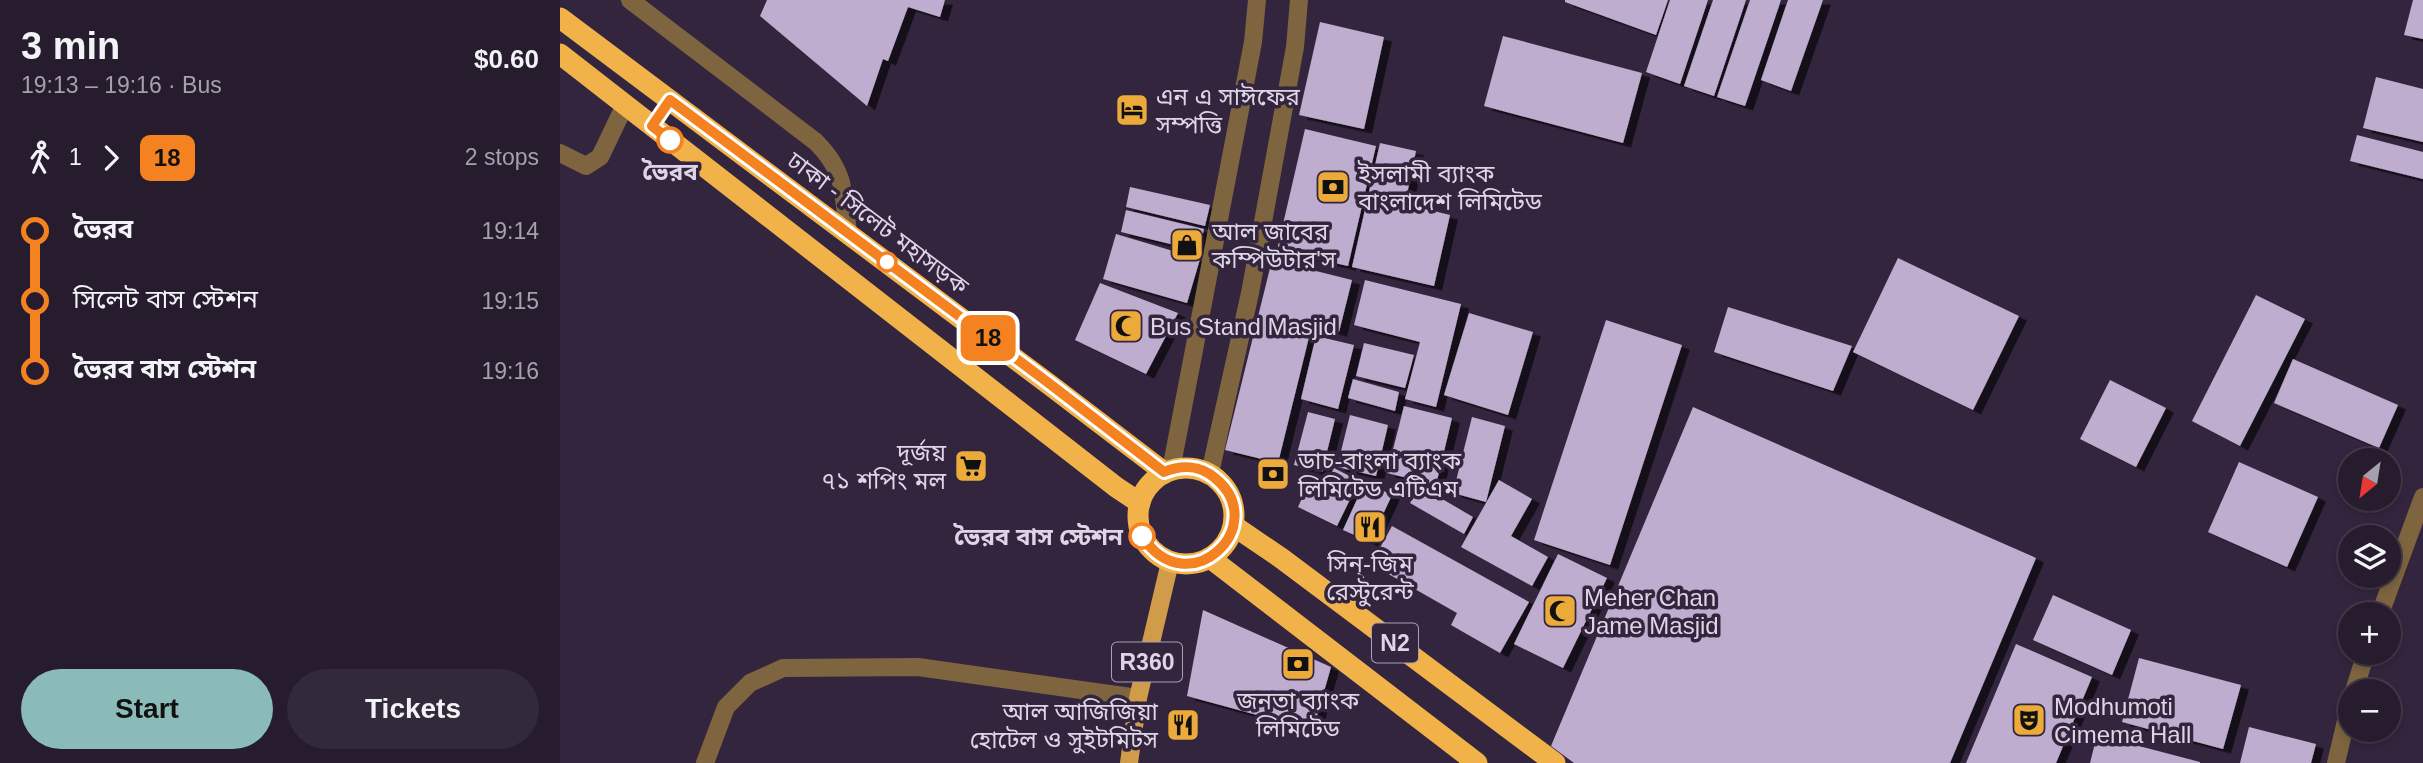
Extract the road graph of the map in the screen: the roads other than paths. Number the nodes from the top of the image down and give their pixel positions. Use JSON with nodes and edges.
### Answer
{"nodes":[{"id":1,"x":630,"y":0,"type":"edge"},
{"id":2,"x":1257,"y":0,"type":"edge"},
{"id":3,"x":1300,"y":0,"type":"edge"},
{"id":4,"x":560,"y":18,"type":"edge"},
{"id":5,"x":561,"y":59,"type":"edge"},
{"id":6,"x":670,"y":100,"type":"junction"},
{"id":7,"x":625,"y":105,"type":"junction"},
{"id":8,"x":652,"y":126,"type":"junction"},
{"id":9,"x":560,"y":153,"type":"edge"},
{"id":10,"x":848,"y":233,"type":"junction"},
{"id":11,"x":1168,"y":471,"type":"junction"},
{"id":12,"x":1210,"y":473,"type":"junction"},
{"id":13,"x":2423,"y":496,"type":"edge"},
{"id":14,"x":1140,"y":503,"type":"junction"},
{"id":15,"x":1234,"y":526,"type":"junction"},
{"id":16,"x":1210,"y":558,"type":"junction"},
{"id":17,"x":1171,"y":562,"type":"junction"},
{"id":18,"x":2384,"y":602,"type":"edge"},
{"id":19,"x":1138,"y":698,"type":"junction"},
{"id":20,"x":2341,"y":742,"type":"edge"},
{"id":21,"x":705,"y":763,"type":"edge"},
{"id":22,"x":1129,"y":763,"type":"edge"},
{"id":23,"x":1477,"y":763,"type":"edge"},
{"id":24,"x":1555,"y":763,"type":"edge"},
{"id":25,"x":2336,"y":763,"type":"edge"}],
"edges":[{"from":1,"to":10,"type":"street"},
{"from":2,"to":11,"type":"street"},
{"from":3,"to":12,"type":"street"},
{"from":4,"to":6,"type":"highway","name":"ঢাকা - সিলেট মহাসড়ক"},
{"from":5,"to":7,"type":"highway"},
{"from":6,"to":8,"type":"highway"},
{"from":6,"to":10,"type":"highway","name":"ঢাকা - সিলেট মহাসড়ক"},
{"from":7,"to":8,"type":"highway"},
{"from":7,"to":9,"type":"street"},
{"from":8,"to":14,"type":"highway"},
{"from":10,"to":11,"type":"highway","name":"ঢাকা - সিলেট মহাসড়ক"},
{"from":11,"to":12,"type":"highway"},
{"from":11,"to":14,"type":"highway"},
{"from":12,"to":15,"type":"highway"},
{"from":13,"to":18,"type":"street"},
{"from":14,"to":17,"type":"highway"},
{"from":15,"to":16,"type":"highway"},
{"from":15,"to":24,"type":"highway","number":"N2"},
{"from":16,"to":17,"type":"highway"},
{"from":16,"to":23,"type":"highway","number":"N2"},
{"from":17,"to":19,"type":"main road","number":"R360"},
{"from":19,"to":21,"type":"street"},
{"from":19,"to":22,"type":"main road","number":"R360"},
{"from":20,"to":25,"type":"street"}]}
